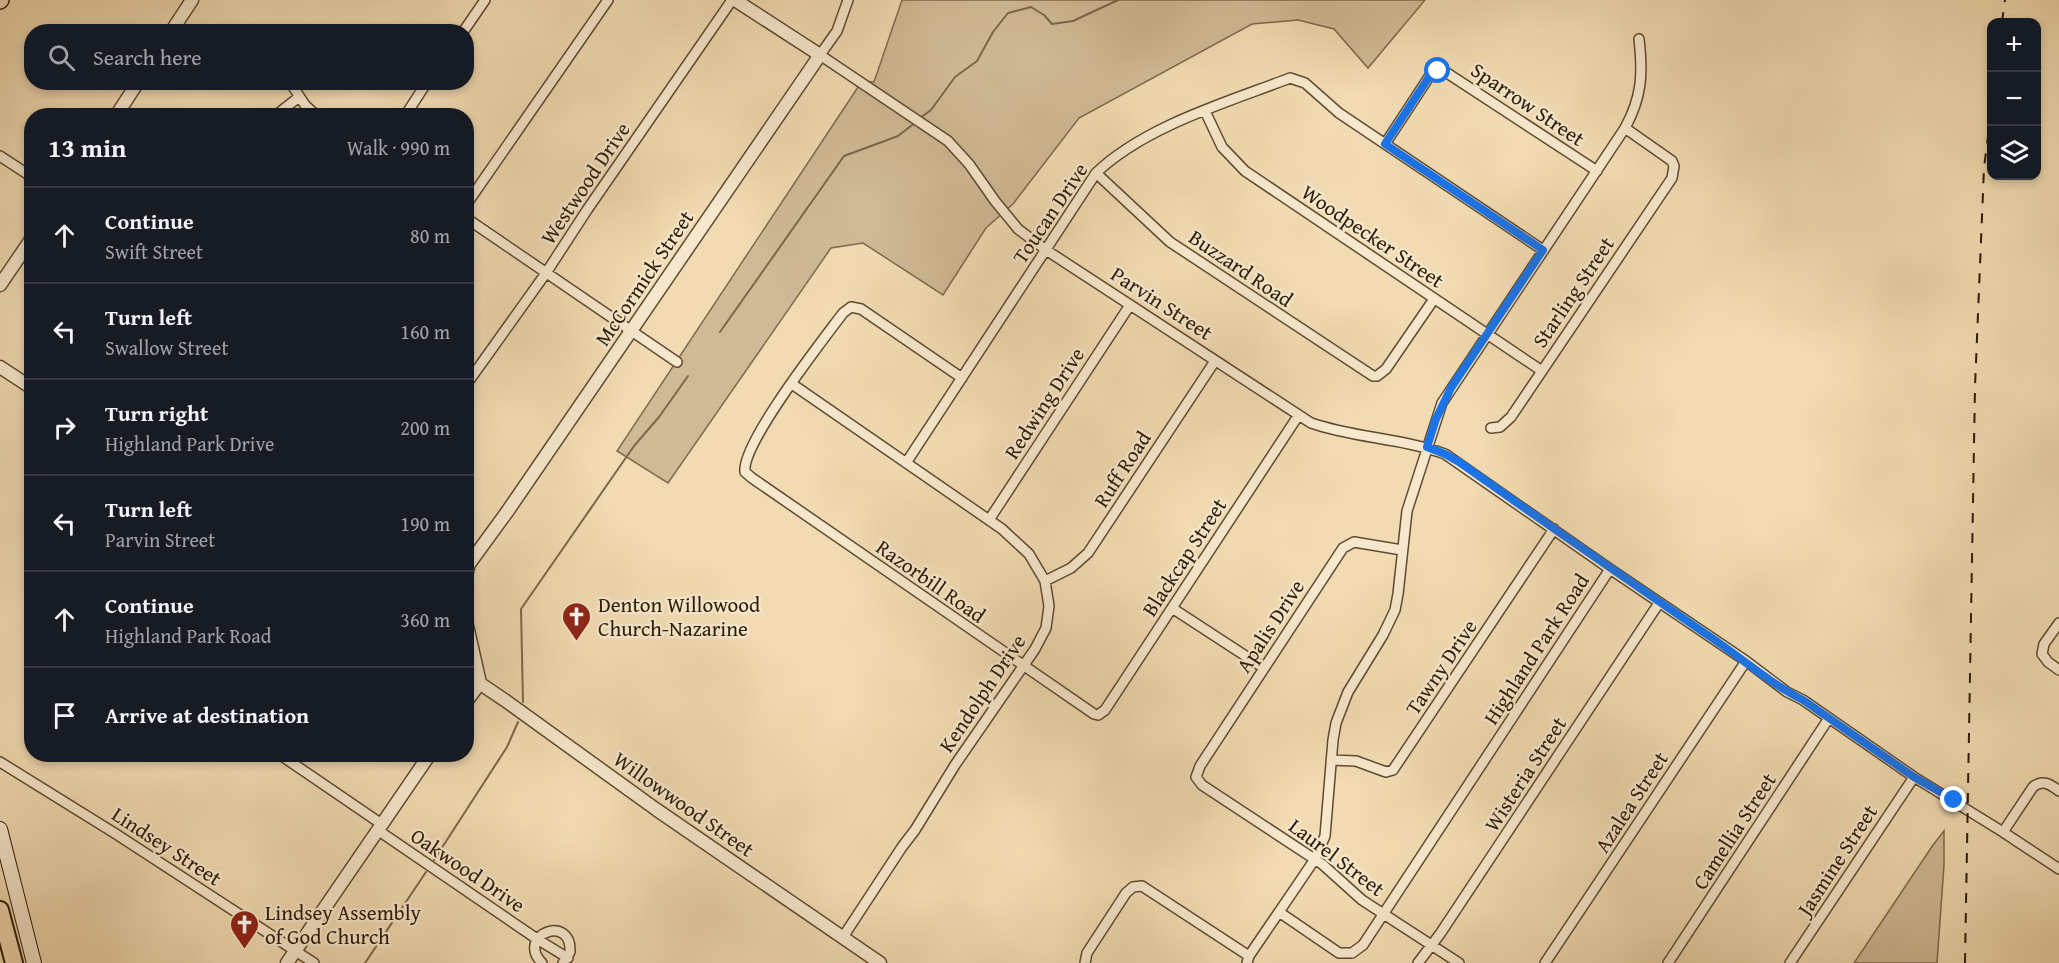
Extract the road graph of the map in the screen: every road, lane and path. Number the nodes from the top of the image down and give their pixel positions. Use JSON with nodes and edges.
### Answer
{"nodes":[{"id":1,"x":192,"y":0,"type":"edge"},
{"id":2,"x":485,"y":0,"type":"edge"},
{"id":3,"x":608,"y":0,"type":"edge"},
{"id":4,"x":734,"y":0,"type":"edge"},
{"id":5,"x":848,"y":0,"type":"edge"},
{"id":6,"x":176,"y":24,"type":"edge"},
{"id":7,"x":468,"y":24,"type":"edge"},
{"id":8,"x":1639,"y":39,"type":"dead end"},
{"id":9,"x":820,"y":56,"type":"junction"},
{"id":10,"x":133,"y":90,"type":"edge"},
{"id":11,"x":295,"y":90,"type":"edge"},
{"id":12,"x":423,"y":90,"type":"edge"},
{"id":13,"x":299,"y":97,"type":"junction"},
{"id":14,"x":121,"y":108,"type":"edge"},
{"id":15,"x":285,"y":108,"type":"edge"},
{"id":16,"x":309,"y":108,"type":"edge"},
{"id":17,"x":410,"y":108,"type":"edge"},
{"id":18,"x":1205,"y":111,"type":"junction"},
{"id":19,"x":1625,"y":128,"type":"junction"},
{"id":20,"x":1385,"y":144,"type":"junction"},
{"id":21,"x":0,"y":156,"type":"edge"},
{"id":22,"x":1597,"y":171,"type":"junction"},
{"id":23,"x":24,"y":172,"type":"edge"},
{"id":24,"x":1096,"y":173,"type":"junction"},
{"id":25,"x":474,"y":193,"type":"edge"},
{"id":26,"x":474,"y":224,"type":"edge"},
{"id":27,"x":24,"y":250,"type":"edge"},
{"id":28,"x":1046,"y":250,"type":"junction"},
{"id":29,"x":1543,"y":250,"type":"junction"},
{"id":30,"x":546,"y":273,"type":"junction"},
{"id":31,"x":0,"y":285,"type":"edge"},
{"id":32,"x":1434,"y":299,"type":"junction"},
{"id":33,"x":1130,"y":305,"type":"junction"},
{"id":34,"x":631,"y":331,"type":"junction"},
{"id":35,"x":1487,"y":334,"type":"junction"},
{"id":36,"x":1215,"y":361,"type":"junction"},
{"id":37,"x":677,"y":362,"type":"dead end"},
{"id":38,"x":0,"y":367,"type":"edge"},
{"id":39,"x":1542,"y":371,"type":"junction"},
{"id":40,"x":474,"y":374,"type":"edge"},
{"id":41,"x":962,"y":378,"type":"junction"},
{"id":42,"x":24,"y":383,"type":"edge"},
{"id":43,"x":792,"y":384,"type":"junction"},
{"id":44,"x":1298,"y":416,"type":"junction"},
{"id":45,"x":1491,"y":428,"type":"dead end"},
{"id":46,"x":1427,"y":447,"type":"junction"},
{"id":47,"x":906,"y":463,"type":"junction"},
{"id":48,"x":989,"y":520,"type":"junction"},
{"id":49,"x":1554,"y":529,"type":"junction"},
{"id":50,"x":1402,"y":550,"type":"junction"},
{"id":51,"x":474,"y":557,"type":"edge"},
{"id":52,"x":1610,"y":569,"type":"junction"},
{"id":53,"x":1045,"y":581,"type":"junction"},
{"id":54,"x":1659,"y":603,"type":"junction"},
{"id":55,"x":1172,"y":608,"type":"junction"},
{"id":56,"x":2059,"y":623,"type":"edge"},
{"id":57,"x":1746,"y":661,"type":"junction"},
{"id":58,"x":474,"y":664,"type":"edge"},
{"id":59,"x":1023,"y":667,"type":"junction"},
{"id":60,"x":1264,"y":668,"type":"junction"},
{"id":61,"x":2059,"y":670,"type":"edge"},
{"id":62,"x":474,"y":679,"type":"edge"},
{"id":63,"x":480,"y":683,"type":"junction"},
{"id":64,"x":474,"y":691,"type":"edge"},
{"id":65,"x":1098,"y":715,"type":"joint"},
{"id":66,"x":1830,"y":718,"type":"junction"},
{"id":67,"x":1331,"y":760,"type":"junction"},
{"id":68,"x":0,"y":762,"type":"edge"},
{"id":69,"x":290,"y":762,"type":"edge"},
{"id":70,"x":425,"y":762,"type":"edge"},
{"id":71,"x":1196,"y":777,"type":"joint"},
{"id":72,"x":1914,"y":777,"type":"junction"},
{"id":73,"x":2059,"y":791,"type":"edge"},
{"id":74,"x":381,"y":828,"type":"junction"},
{"id":75,"x":0,"y":829,"type":"edge"},
{"id":76,"x":2003,"y":832,"type":"junction"},
{"id":77,"x":1315,"y":859,"type":"junction"},
{"id":78,"x":2059,"y":869,"type":"edge"},
{"id":79,"x":0,"y":910,"type":"edge"},
{"id":80,"x":1279,"y":912,"type":"junction"},
{"id":81,"x":1383,"y":914,"type":"junction"},
{"id":82,"x":843,"y":938,"type":"junction"},
{"id":83,"x":537,"y":939,"type":"junction"},
{"id":84,"x":9,"y":944,"type":"junction"},
{"id":85,"x":1432,"y":945,"type":"junction"},
{"id":86,"x":296,"y":951,"type":"junction"},
{"id":87,"x":1248,"y":959,"type":"edge"},
{"id":88,"x":566,"y":960,"type":"edge"},
{"id":89,"x":14,"y":963,"type":"edge"},
{"id":90,"x":20,"y":963,"type":"edge"},
{"id":91,"x":34,"y":963,"type":"edge"},
{"id":92,"x":287,"y":963,"type":"edge"},
{"id":93,"x":314,"y":963,"type":"edge"},
{"id":94,"x":542,"y":963,"type":"edge"},
{"id":95,"x":880,"y":963,"type":"edge"},
{"id":96,"x":1085,"y":963,"type":"edge"},
{"id":97,"x":1418,"y":963,"type":"edge"},
{"id":98,"x":1459,"y":963,"type":"edge"},
{"id":99,"x":1545,"y":963,"type":"edge"},
{"id":100,"x":1668,"y":963,"type":"edge"},
{"id":101,"x":1790,"y":963,"type":"edge"}],
"edges":[{"from":1,"to":6,"type":"street"},
{"from":2,"to":7,"type":"street"},
{"from":3,"to":25,"type":"street"},
{"from":4,"to":9,"type":"street","name":"Parvin Street"},
{"from":4,"to":30,"type":"street","name":"Westwood Drive"},
{"from":5,"to":9,"type":"street","name":"McCormick Street"},
{"from":8,"to":19,"type":"street"},
{"from":9,"to":28,"type":"street","name":"Parvin Street"},
{"from":9,"to":34,"type":"street","name":"McCormick Street"},
{"from":10,"to":14,"type":"street"},
{"from":11,"to":13,"type":"street"},
{"from":12,"to":17,"type":"street"},
{"from":13,"to":15,"type":"street"},
{"from":13,"to":16,"type":"street"},
{"from":18,"to":20,"type":"street","name":"Toucan Drive"},
{"from":18,"to":24,"type":"street","name":"Toucan Drive"},
{"from":18,"to":32,"type":"street","name":"Woodpecker Street"},
{"from":19,"to":22,"type":"street"},
{"from":19,"to":39,"type":"street","name":"Starling Street"},
{"from":20,"to":22,"type":"street","name":"Sparrow Street"},
{"from":20,"to":29,"type":"street"},
{"from":21,"to":23,"type":"street"},
{"from":22,"to":29,"type":"street"},
{"from":24,"to":28,"type":"street","name":"Toucan Drive"},
{"from":24,"to":32,"type":"street","name":"Buzzard Road"},
{"from":26,"to":30,"type":"street"},
{"from":27,"to":31,"type":"street"},
{"from":28,"to":33,"type":"street","name":"Parvin Street"},
{"from":28,"to":41,"type":"street","name":"Toucan Drive"},
{"from":29,"to":35,"type":"street"},
{"from":30,"to":34,"type":"street"},
{"from":30,"to":40,"type":"street","name":"Westwood Drive"},
{"from":32,"to":35,"type":"street","name":"Woodpecker Street"},
{"from":33,"to":36,"type":"street","name":"Parvin Street"},
{"from":33,"to":48,"type":"street","name":"Redwing Drive"},
{"from":34,"to":37,"type":"street"},
{"from":34,"to":51,"type":"street","name":"McCormick Street"},
{"from":35,"to":39,"type":"street","name":"Woodpecker Street"},
{"from":35,"to":46,"type":"street"},
{"from":36,"to":44,"type":"street","name":"Parvin Street"},
{"from":36,"to":53,"type":"street","name":"Ruff Road"},
{"from":38,"to":42,"type":"street"},
{"from":39,"to":45,"type":"street","name":"Starling Street"},
{"from":41,"to":43,"type":"street"},
{"from":41,"to":47,"type":"street","name":"Toucan Drive"},
{"from":43,"to":47,"type":"street","name":"Kendolph Drive"},
{"from":43,"to":59,"type":"street","name":"Razorbill Road"},
{"from":44,"to":46,"type":"street","name":"Parvin Street"},
{"from":44,"to":55,"type":"street","name":"Blackcap Street"},
{"from":46,"to":49,"type":"street","name":"Parvin Street"},
{"from":46,"to":50,"type":"street"},
{"from":47,"to":48,"type":"street","name":"Kendolph Drive"},
{"from":48,"to":53,"type":"street","name":"Kendolph Drive"},
{"from":49,"to":52,"type":"street","name":"Parvin Street"},
{"from":49,"to":67,"type":"street","name":"Tawny Drive"},
{"from":50,"to":60,"type":"street","name":"Apalis Drive"},
{"from":50,"to":67,"type":"street"},
{"from":52,"to":54,"type":"street","name":"Highland Park Road"},
{"from":52,"to":81,"type":"street","name":"Highland Park Road"},
{"from":53,"to":59,"type":"street","name":"Kendolph Drive"},
{"from":54,"to":57,"type":"street","name":"Highland Park Road"},
{"from":54,"to":85,"type":"street","name":"Wisteria Street"},
{"from":55,"to":60,"type":"street"},
{"from":55,"to":65,"type":"street","name":"Blackcap Street"},
{"from":56,"to":61,"type":"street"},
{"from":57,"to":66,"type":"street","name":"Highland Park Road"},
{"from":57,"to":99,"type":"street","name":"Azalea Street"},
{"from":58,"to":63,"type":"street"},
{"from":59,"to":65,"type":"street","name":"Razorbill Road"},
{"from":59,"to":82,"type":"street","name":"Kendolph Drive"},
{"from":60,"to":71,"type":"street","name":"Apalis Drive"},
{"from":62,"to":63,"type":"street","name":"Willowwood Street"},
{"from":63,"to":64,"type":"street"},
{"from":63,"to":82,"type":"street","name":"Willowwood Street"},
{"from":66,"to":72,"type":"street","name":"Highland Park Road"},
{"from":66,"to":100,"type":"street","name":"Camellia Street"},
{"from":67,"to":77,"type":"street"},
{"from":68,"to":86,"type":"street","name":"Lindsey Street"},
{"from":69,"to":74,"type":"street","name":"Oakwood Drive"},
{"from":70,"to":74,"type":"street"},
{"from":71,"to":77,"type":"street","name":"Laurel Street"},
{"from":72,"to":76,"type":"street","name":"Highland Park Road"},
{"from":72,"to":101,"type":"street","name":"Jasmine Street"},
{"from":73,"to":76,"type":"street"},
{"from":74,"to":83,"type":"street","name":"Oakwood Drive"},
{"from":74,"to":86,"type":"street"},
{"from":75,"to":91,"type":"main road"},
{"from":76,"to":78,"type":"street","name":"Highland Park Road"},
{"from":77,"to":80,"type":"street"},
{"from":77,"to":81,"type":"street","name":"Laurel Street"},
{"from":79,"to":84,"type":"highway"},
{"from":80,"to":81,"type":"street","name":"Highland Park Road"},
{"from":80,"to":87,"type":"street"},
{"from":81,"to":85,"type":"street","name":"Laurel Street"},
{"from":82,"to":95,"type":"street","name":"Willowwood Street"},
{"from":83,"to":88,"type":"street","name":"Oakwood Drive"},
{"from":83,"to":88,"type":"street","name":"Oakwood Drive"},
{"from":83,"to":94,"type":"street","name":"Oakwood Drive"},
{"from":84,"to":89,"type":"highway"},
{"from":84,"to":90,"type":"highway"},
{"from":85,"to":97,"type":"street","name":"Wisteria Street"},
{"from":85,"to":98,"type":"street","name":"Laurel Street"},
{"from":86,"to":92,"type":"street"},
{"from":86,"to":93,"type":"street","name":"Lindsey Street"},
{"from":87,"to":96,"type":"street"}]}
